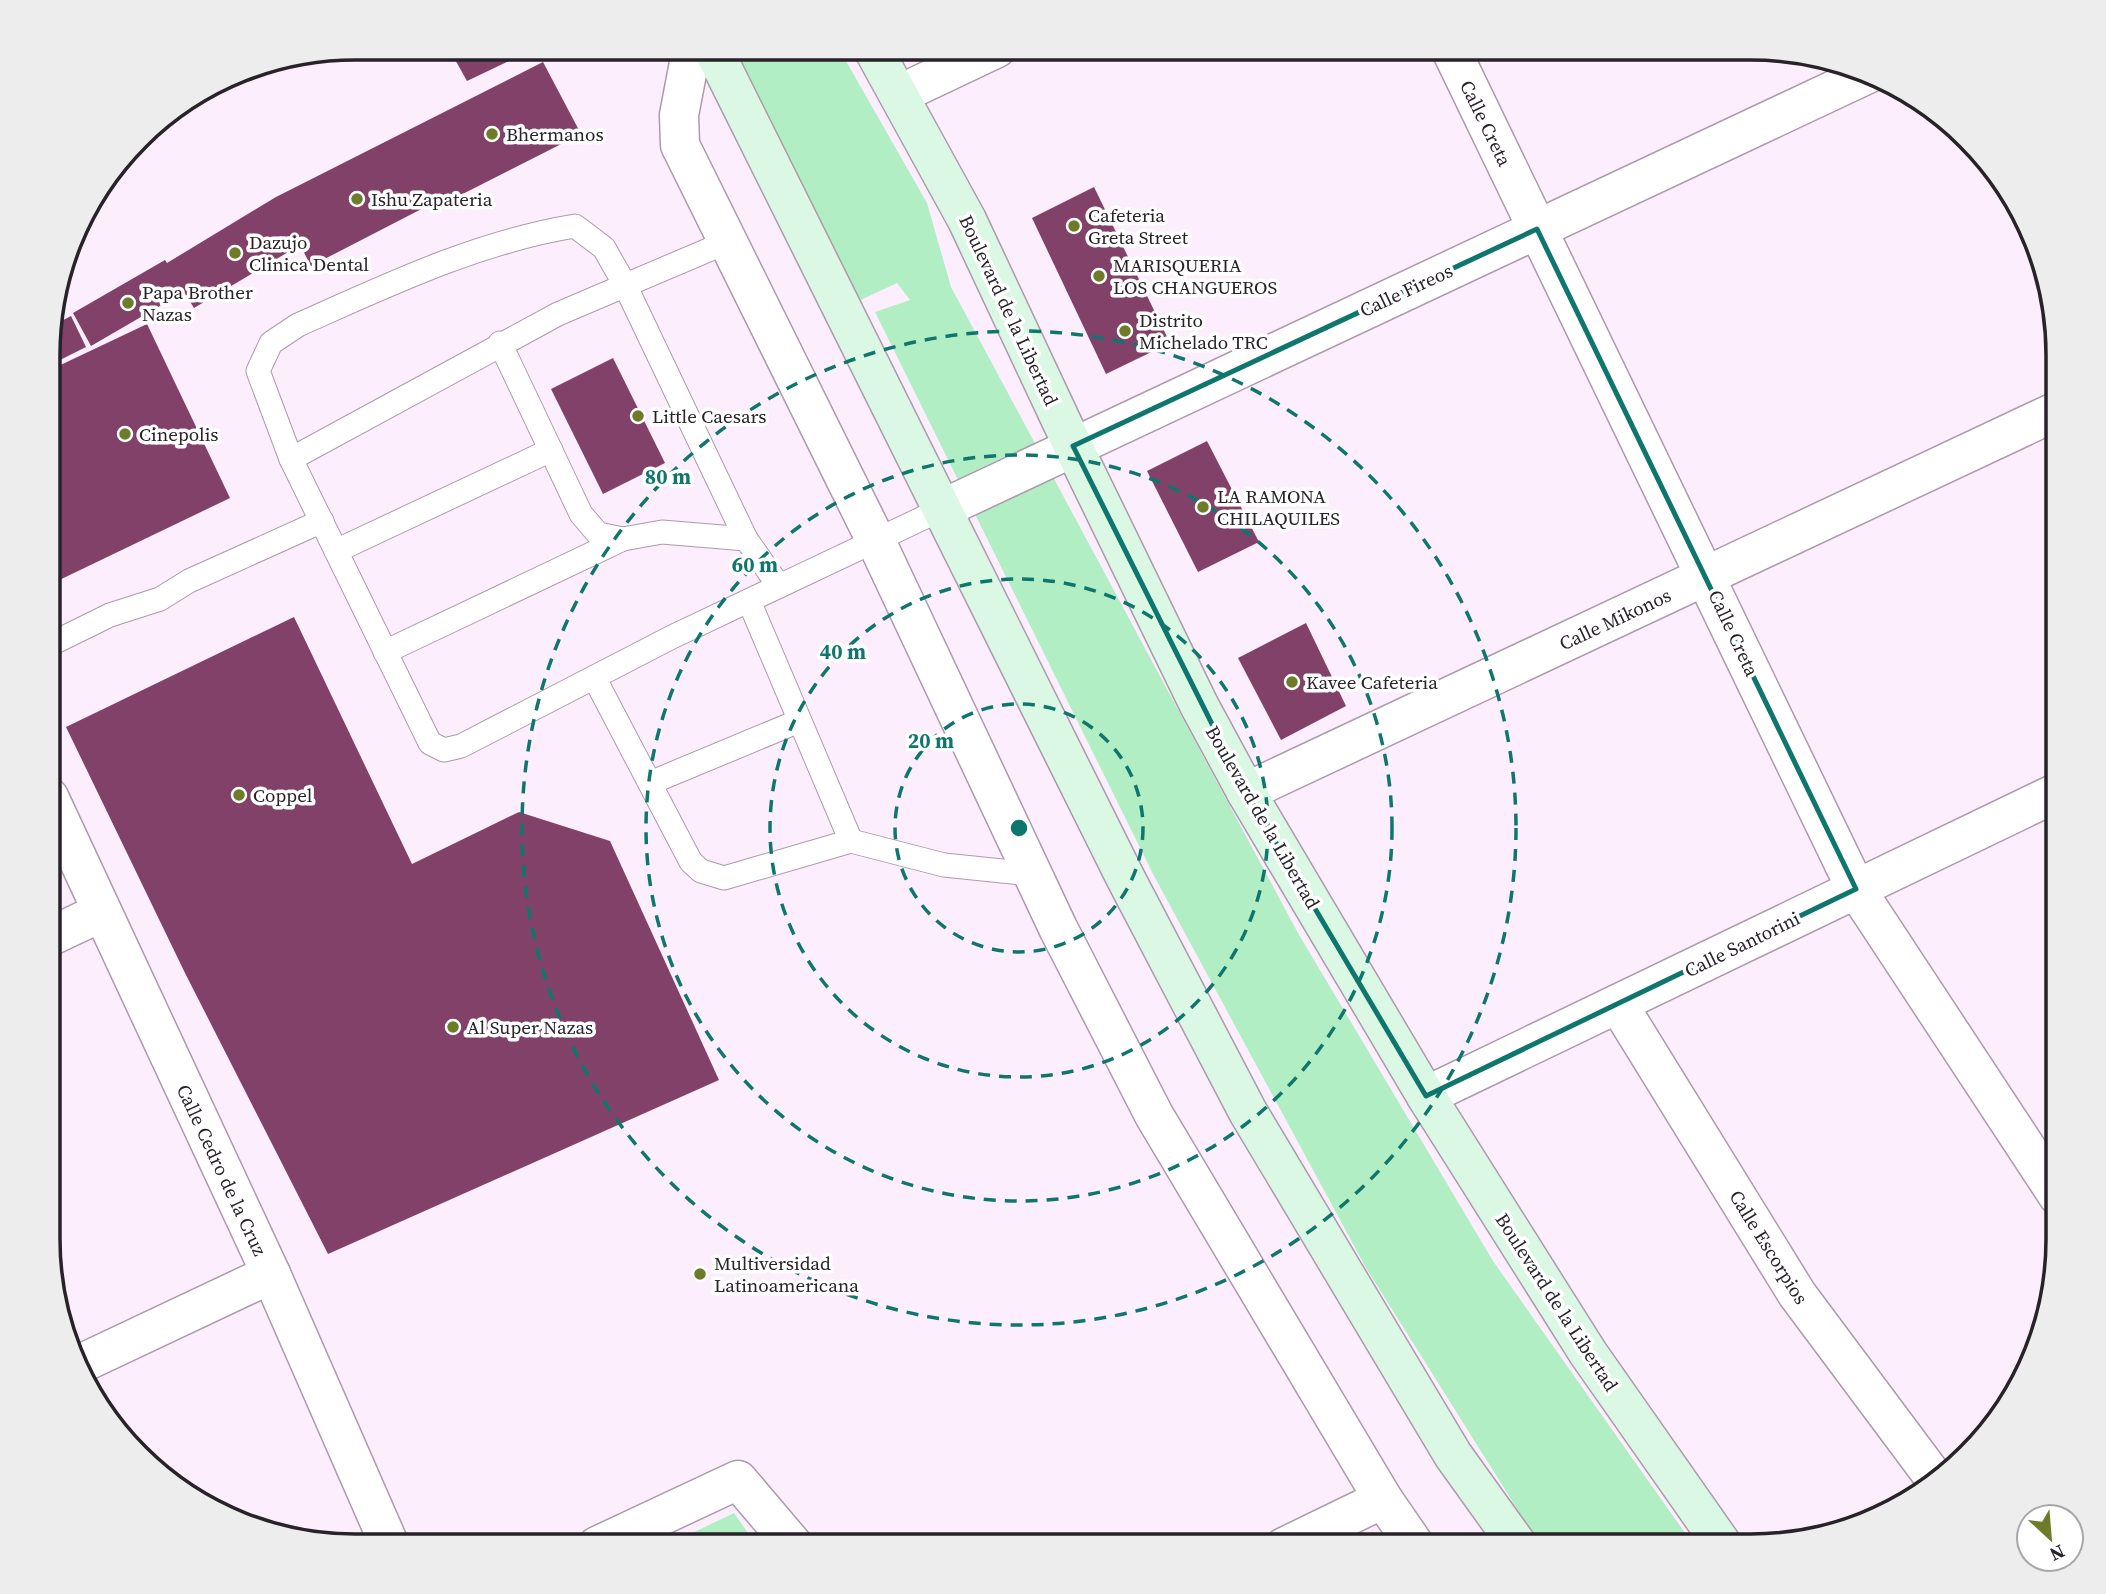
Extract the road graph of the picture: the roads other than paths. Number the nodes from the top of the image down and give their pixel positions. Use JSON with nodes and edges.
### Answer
{"nodes":[{"id":1,"x":690,"y":60,"type":"edge"},
{"id":2,"x":718,"y":60,"type":"edge"},
{"id":3,"x":880,"y":60,"type":"edge"},
{"id":4,"x":970,"y":60,"type":"edge"},
{"id":5,"x":1456,"y":60,"type":"edge"},
{"id":6,"x":1857,"y":79,"type":"edge"},
{"id":7,"x":900,"y":93,"type":"junction"},
{"id":8,"x":1537,"y":229,"type":"junction"},
{"id":9,"x":727,"y":242,"type":"junction"},
{"id":10,"x":625,"y":285,"type":"junction"},
{"id":11,"x":500,"y":343,"type":"junction"},
{"id":12,"x":2046,"y":416,"type":"edge"},
{"id":13,"x":1073,"y":446,"type":"junction"},
{"id":14,"x":551,"y":450,"type":"junction"},
{"id":15,"x":291,"y":459,"type":"junction"},
{"id":16,"x":942,"y":509,"type":"junction"},
{"id":17,"x":322,"y":521,"type":"junction"},
{"id":18,"x":622,"y":539,"type":"junction"},
{"id":19,"x":746,"y":539,"type":"junction"},
{"id":20,"x":876,"y":541,"type":"junction"},
{"id":21,"x":336,"y":551,"type":"junction"},
{"id":22,"x":1707,"y":575,"type":"junction"},
{"id":23,"x":779,"y":586,"type":"junction"},
{"id":24,"x":749,"y":601,"type":"junction"},
{"id":25,"x":60,"y":640,"type":"edge"},
{"id":26,"x":385,"y":652,"type":"junction"},
{"id":27,"x":595,"y":679,"type":"junction"},
{"id":28,"x":799,"y":721,"type":"junction"},
{"id":29,"x":650,"y":783,"type":"junction"},
{"id":30,"x":1246,"y":792,"type":"junction"},
{"id":31,"x":2046,"y":798,"type":"edge"},
{"id":32,"x":60,"y":821,"type":"edge"},
{"id":33,"x":851,"y":841,"type":"junction"},
{"id":34,"x":1032,"y":874,"type":"junction"},
{"id":35,"x":1856,"y":890,"type":"junction"},
{"id":36,"x":102,"y":912,"type":"junction"},
{"id":37,"x":60,"y":932,"type":"edge"},
{"id":38,"x":1618,"y":1004,"type":"junction"},
{"id":39,"x":1426,"y":1096,"type":"junction"},
{"id":40,"x":2046,"y":1178,"type":"edge"},
{"id":41,"x":271,"y":1274,"type":"junction"},
{"id":42,"x":86,"y":1361,"type":"edge"},
{"id":43,"x":1931,"y":1474,"type":"edge"},
{"id":44,"x":1383,"y":1499,"type":"junction"},
{"id":45,"x":385,"y":1534,"type":"edge"},
{"id":46,"x":623,"y":1534,"type":"edge"},
{"id":47,"x":784,"y":1534,"type":"edge"},
{"id":48,"x":1309,"y":1534,"type":"edge"},
{"id":49,"x":1407,"y":1534,"type":"edge"},
{"id":50,"x":1511,"y":1534,"type":"edge"},
{"id":51,"x":1715,"y":1534,"type":"edge"}],
"edges":[{"from":1,"to":9,"type":"street"},
{"from":2,"to":16,"type":"main road"},
{"from":3,"to":7,"type":"main road","name":"Boulevard de la Libertad"},
{"from":4,"to":7,"type":"street"},
{"from":5,"to":8,"type":"street","name":"Calle Creta"},
{"from":6,"to":8,"type":"street","name":"Calle Fireos"},
{"from":7,"to":13,"type":"main road","name":"Boulevard de la Libertad"},
{"from":8,"to":13,"type":"street","name":"Calle Fireos"},
{"from":8,"to":22,"type":"street","name":"Calle Creta"},
{"from":9,"to":10,"type":"lane"},
{"from":9,"to":20,"type":"street"},
{"from":10,"to":11,"type":"lane"},
{"from":10,"to":15,"type":"lane"},
{"from":10,"to":19,"type":"lane"},
{"from":11,"to":14,"type":"lane"},
{"from":11,"to":15,"type":"lane"},
{"from":12,"to":22,"type":"street","name":"Calle Mikonos"},
{"from":13,"to":16,"type":"street","name":"Calle Fireos"},
{"from":13,"to":30,"type":"main road","name":"Boulevard de la Libertad"},
{"from":14,"to":18,"type":"lane"},
{"from":14,"to":21,"type":"lane"},
{"from":15,"to":17,"type":"lane"},
{"from":16,"to":20,"type":"lane"},
{"from":16,"to":50,"type":"main road"},
{"from":17,"to":21,"type":"lane"},
{"from":17,"to":25,"type":"lane"},
{"from":18,"to":19,"type":"lane"},
{"from":18,"to":26,"type":"lane"},
{"from":19,"to":23,"type":"lane"},
{"from":20,"to":23,"type":"lane"},
{"from":20,"to":34,"type":"street"},
{"from":21,"to":26,"type":"lane"},
{"from":22,"to":30,"type":"street","name":"Calle Mikonos"},
{"from":22,"to":35,"type":"street","name":"Calle Creta"},
{"from":23,"to":24,"type":"lane"},
{"from":24,"to":27,"type":"lane"},
{"from":24,"to":28,"type":"lane"},
{"from":26,"to":27,"type":"lane"},
{"from":27,"to":29,"type":"lane"},
{"from":28,"to":29,"type":"lane"},
{"from":28,"to":33,"type":"lane"},
{"from":29,"to":33,"type":"lane"},
{"from":30,"to":39,"type":"main road","name":"Boulevard de la Libertad"},
{"from":31,"to":35,"type":"street","name":"Calle Santorini"},
{"from":32,"to":36,"type":"street","name":"Calle Cedro de la Cruz"},
{"from":33,"to":34,"type":"lane"},
{"from":34,"to":44,"type":"street"},
{"from":35,"to":38,"type":"street","name":"Calle Santorini"},
{"from":35,"to":40,"type":"street","name":"Calle Creta"},
{"from":36,"to":37,"type":"street"},
{"from":36,"to":41,"type":"street","name":"Calle Cedro de la Cruz"},
{"from":38,"to":39,"type":"street","name":"Calle Santorini"},
{"from":38,"to":43,"type":"street","name":"Calle Escorpios"},
{"from":39,"to":51,"type":"main road","name":"Boulevard de la Libertad"},
{"from":41,"to":42,"type":"street"},
{"from":41,"to":45,"type":"street","name":"Calle Cedro de la Cruz"},
{"from":44,"to":48,"type":"street"},
{"from":44,"to":49,"type":"street"},
{"from":46,"to":47,"type":"street"}]}
